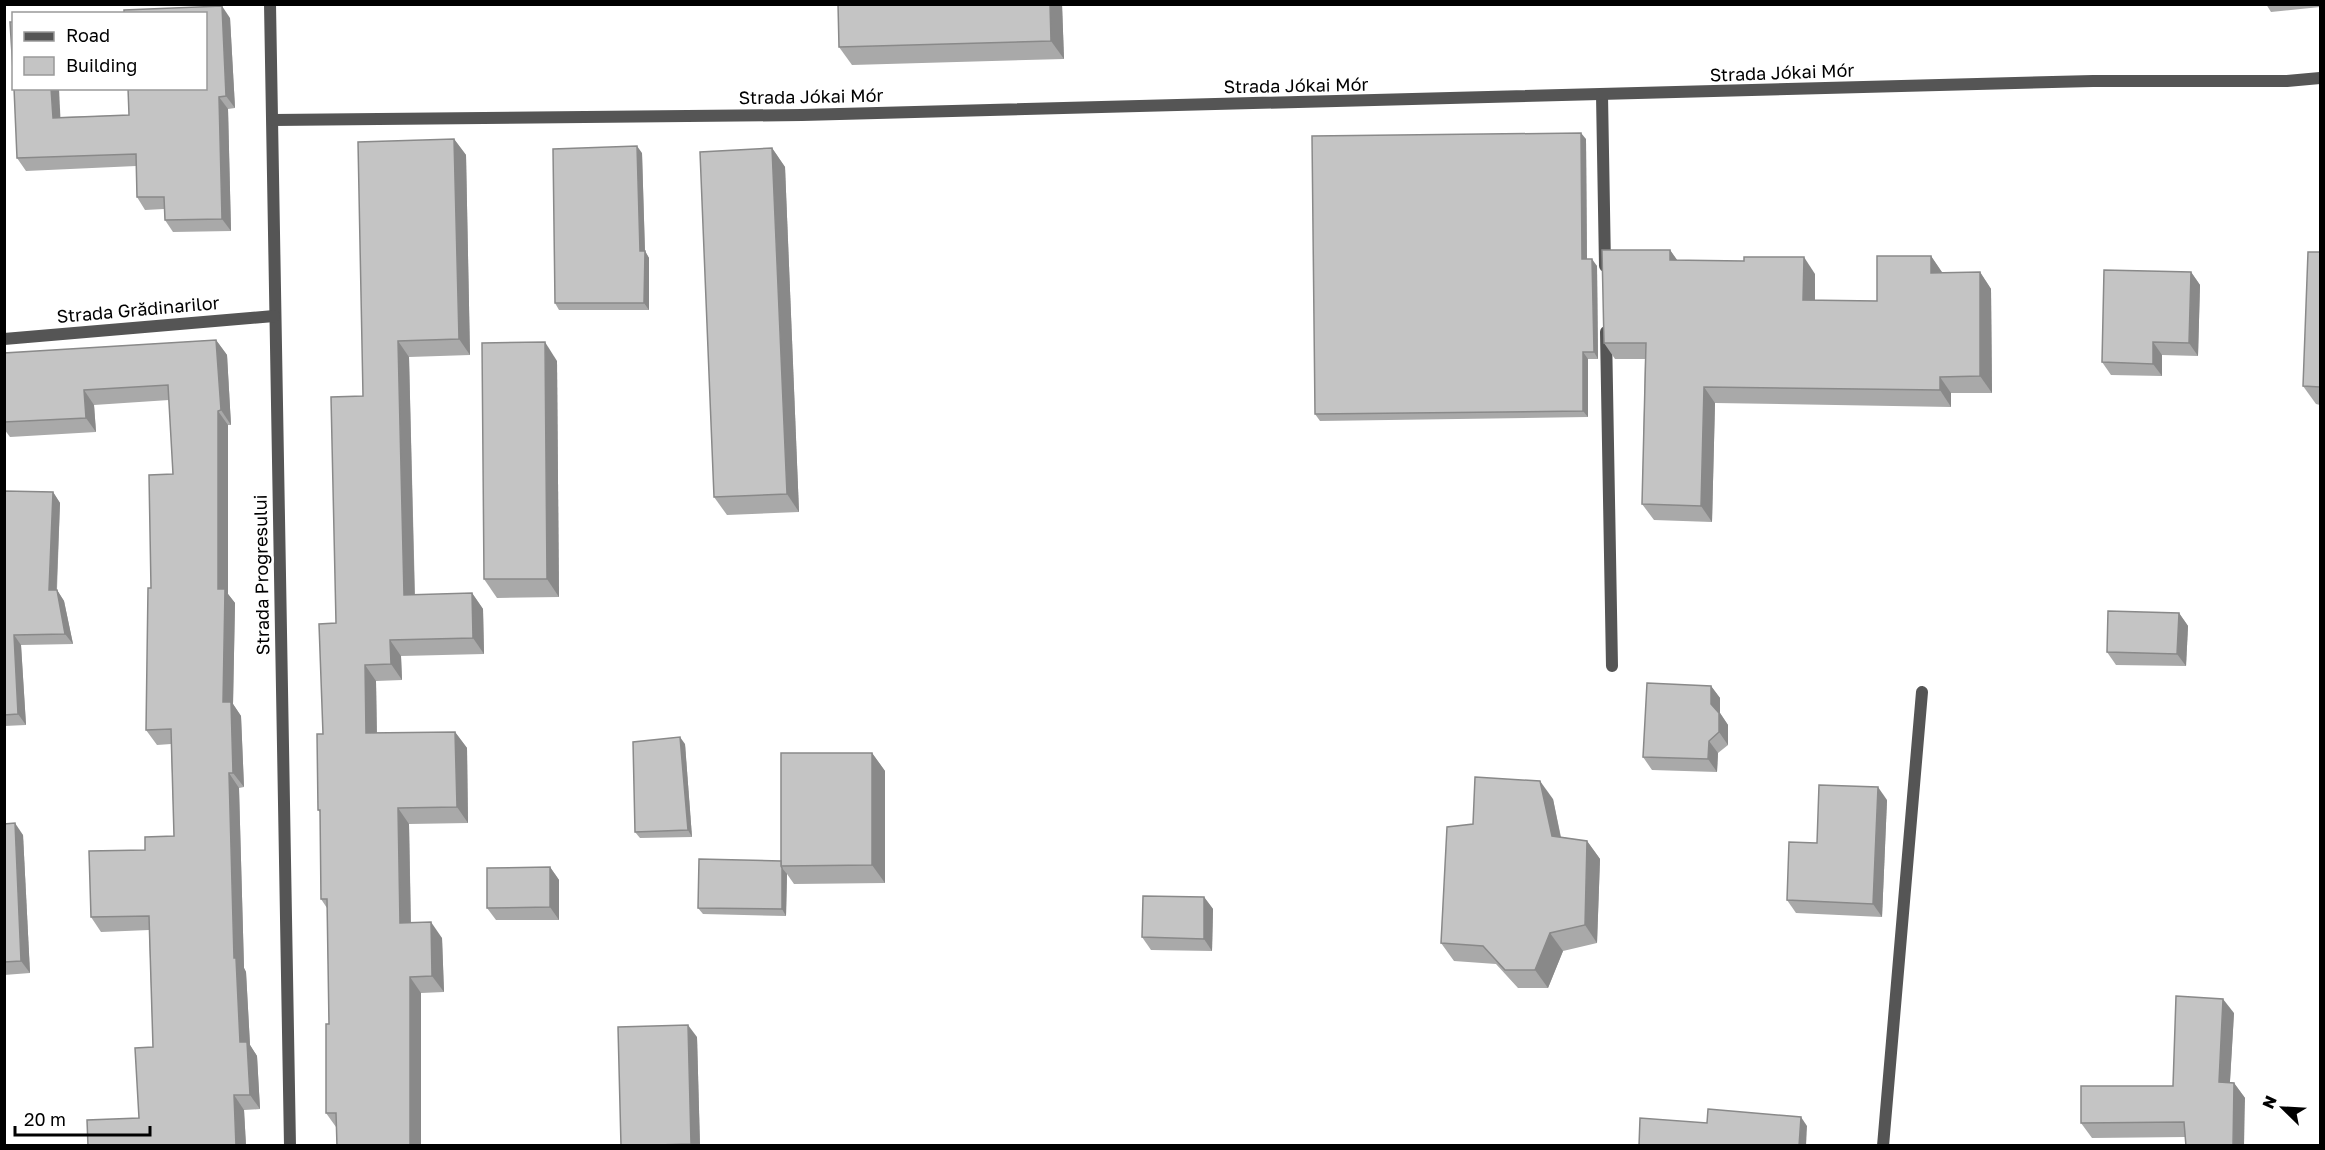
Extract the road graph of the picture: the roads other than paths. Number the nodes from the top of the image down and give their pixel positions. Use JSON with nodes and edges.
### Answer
{"nodes":[{"id":1,"x":270,"y":4,"type":"edge"},
{"id":2,"x":2320,"y":78,"type":"edge"},
{"id":3,"x":1602,"y":95,"type":"junction"},
{"id":4,"x":273,"y":120,"type":"junction"},
{"id":5,"x":1605,"y":273,"type":"edge"},
{"id":6,"x":274,"y":316,"type":"junction"},
{"id":7,"x":1606,"y":321,"type":"edge"},
{"id":8,"x":4,"y":339,"type":"edge"},
{"id":9,"x":1612,"y":666,"type":"dead end"},
{"id":10,"x":1922,"y":692,"type":"dead end"},
{"id":11,"x":290,"y":1146,"type":"edge"},
{"id":12,"x":1883,"y":1146,"type":"edge"}],
"edges":[{"from":1,"to":4,"type":"street","name":"Strada Progresului"},
{"from":2,"to":3,"type":"street","name":"Strada Jókai Mór"},
{"from":3,"to":4,"type":"street","name":"Strada Jókai Mór"},
{"from":3,"to":5,"type":"street"},
{"from":4,"to":6,"type":"street","name":"Strada Progresului"},
{"from":6,"to":8,"type":"street","name":"Strada Grădinarilor"},
{"from":6,"to":11,"type":"street","name":"Strada Progresului"},
{"from":7,"to":9,"type":"street"},
{"from":10,"to":12,"type":"street"}]}
